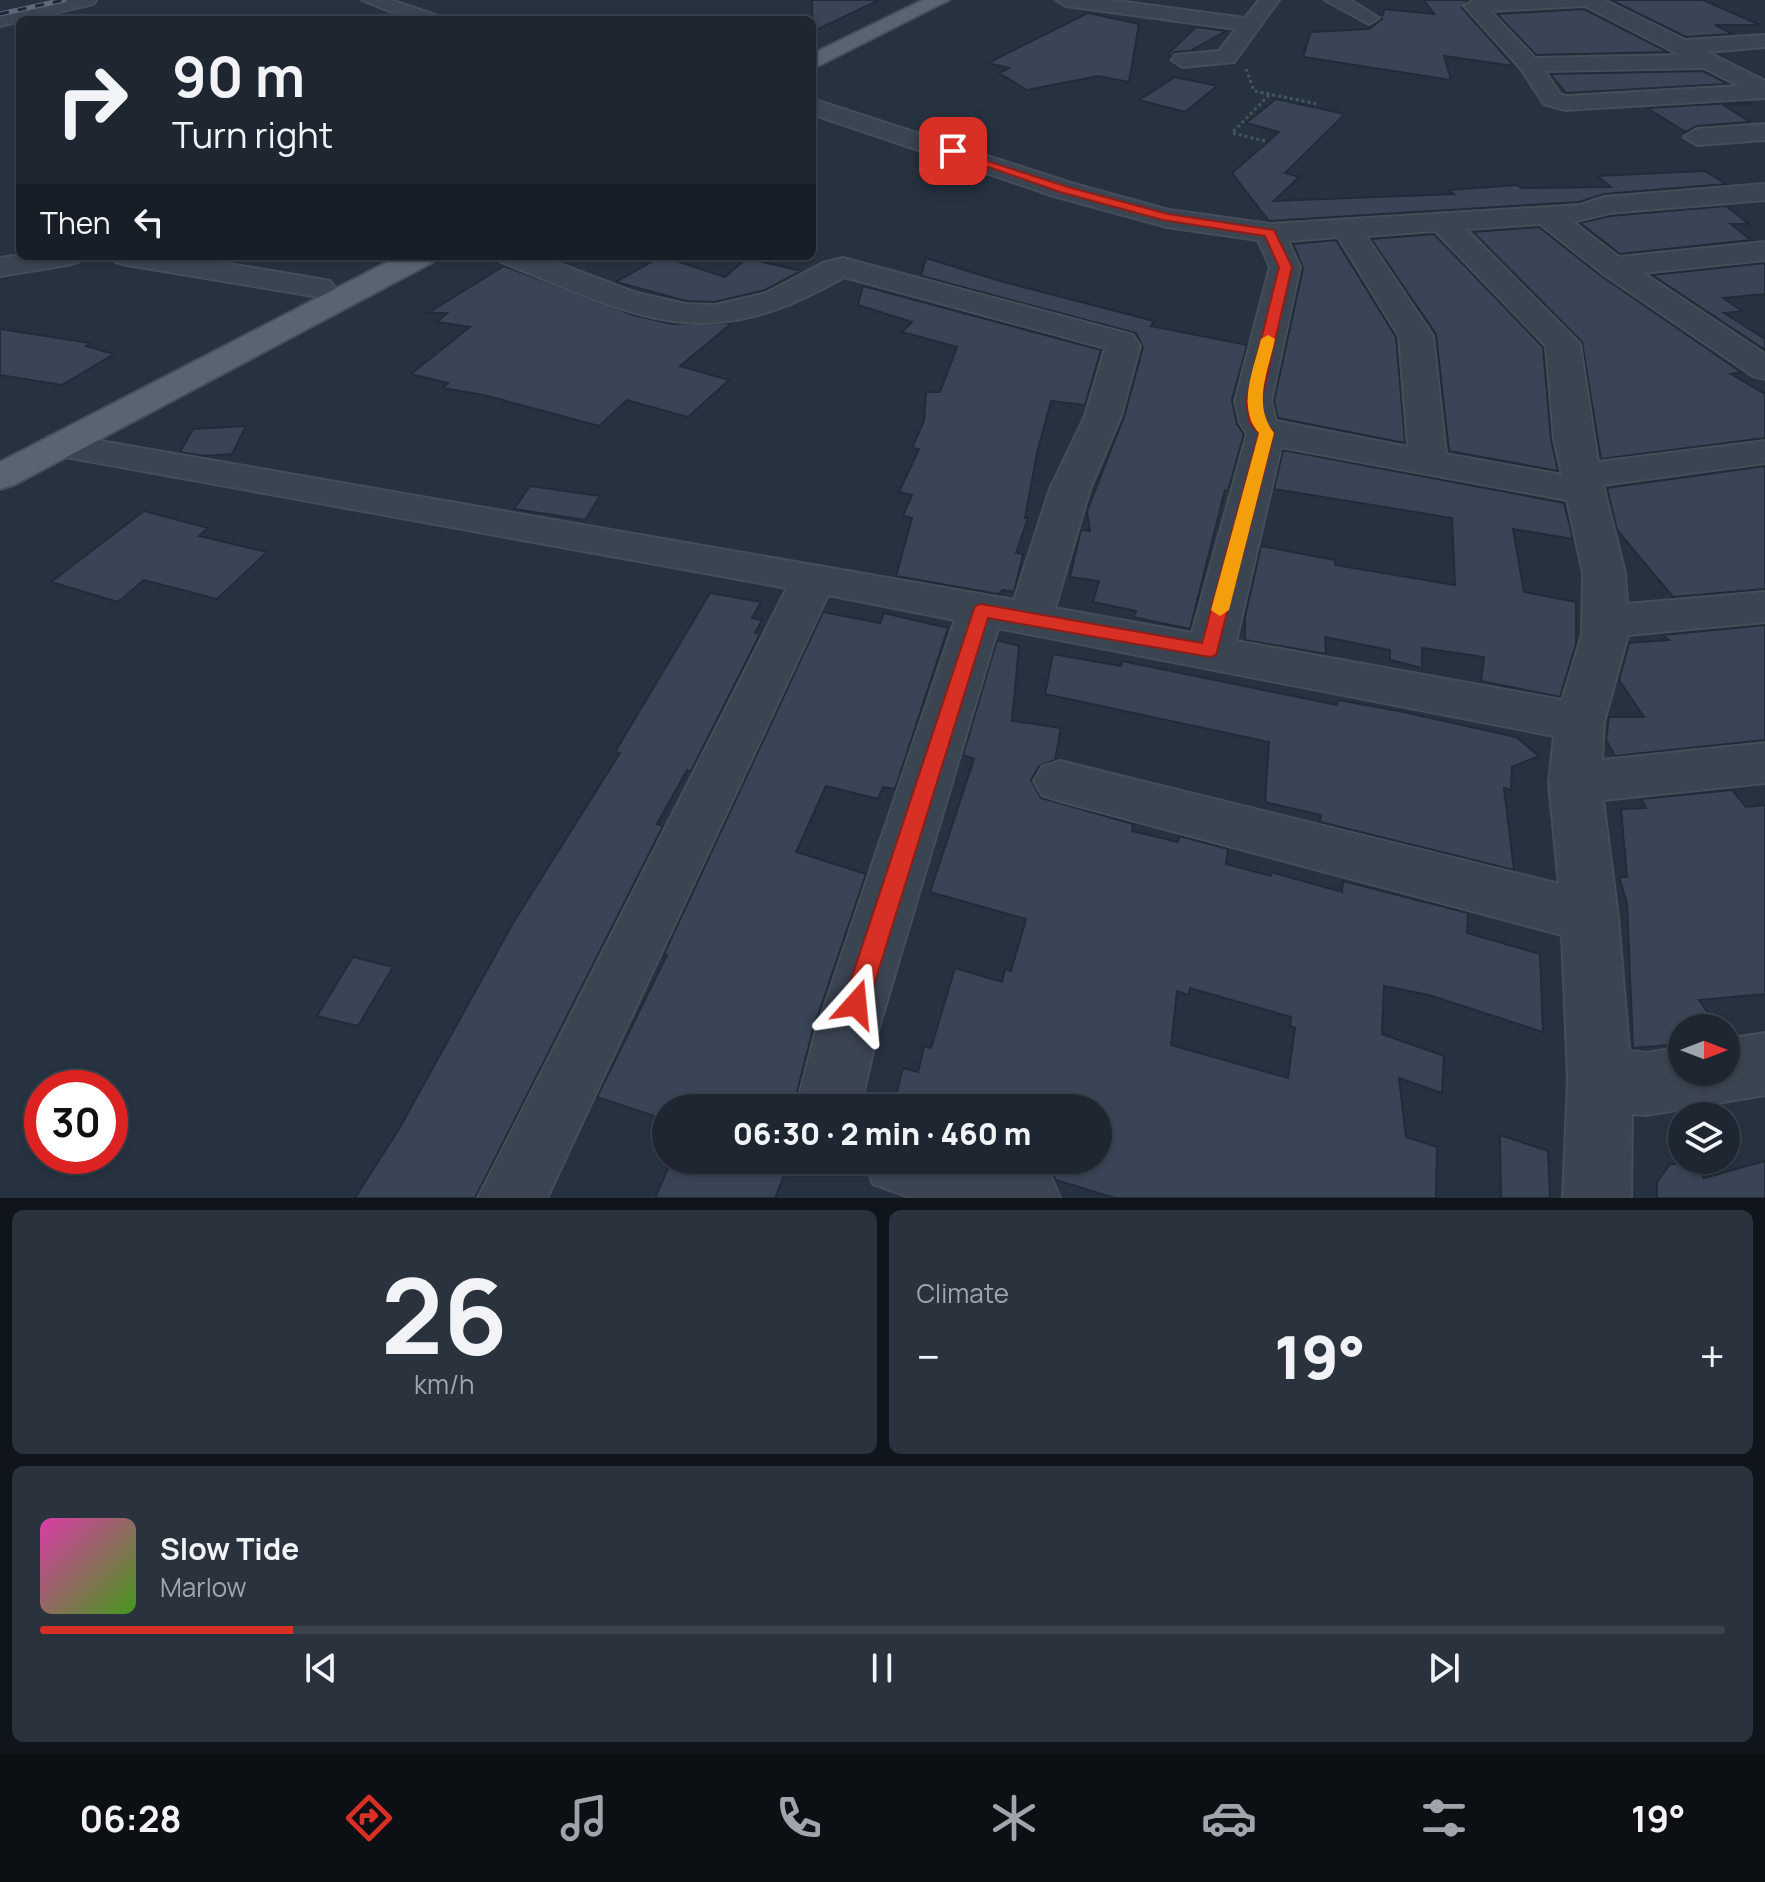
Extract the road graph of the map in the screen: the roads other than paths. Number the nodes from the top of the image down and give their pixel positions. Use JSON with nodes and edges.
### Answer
{"nodes":[{"id":1,"x":86,"y":0,"type":"edge"},
{"id":2,"x":372,"y":0,"type":"edge"},
{"id":3,"x":918,"y":0,"type":"edge"},
{"id":4,"x":939,"y":0,"type":"edge"},
{"id":5,"x":1066,"y":0,"type":"edge"},
{"id":6,"x":1269,"y":0,"type":"edge"},
{"id":7,"x":1335,"y":0,"type":"edge"},
{"id":8,"x":1586,"y":0,"type":"edge"},
{"id":9,"x":1614,"y":12,"type":"junction"},
{"id":10,"x":17,"y":16,"type":"edge"},
{"id":11,"x":419,"y":16,"type":"edge"},
{"id":12,"x":1369,"y":18,"type":"dead end"},
{"id":13,"x":1574,"y":20,"type":"dead end"},
{"id":14,"x":1250,"y":25,"type":"junction"},
{"id":15,"x":1594,"y":38,"type":"dead end"},
{"id":16,"x":1765,"y":41,"type":"edge"},
{"id":17,"x":1684,"y":47,"type":"junction"},
{"id":18,"x":816,"y":49,"type":"edge"},
{"id":19,"x":816,"y":60,"type":"edge"},
{"id":20,"x":1183,"y":60,"type":"dead end"},
{"id":21,"x":1711,"y":61,"type":"junction"},
{"id":22,"x":1529,"y":65,"type":"junction"},
{"id":23,"x":1625,"y":65,"type":"junction"},
{"id":24,"x":1765,"y":90,"type":"edge"},
{"id":25,"x":816,"y":107,"type":"edge"},
{"id":26,"x":1765,"y":132,"type":"edge"},
{"id":27,"x":1697,"y":137,"type":"dead end"},
{"id":28,"x":1765,"y":192,"type":"edge"},
{"id":29,"x":1546,"y":215,"type":"junction"},
{"id":30,"x":1444,"y":224,"type":"junction"},
{"id":31,"x":1347,"y":229,"type":"junction"},
{"id":32,"x":1270,"y":233,"type":"junction"},
{"id":33,"x":1765,"y":251,"type":"edge"},
{"id":34,"x":43,"y":260,"type":"edge"},
{"id":35,"x":151,"y":260,"type":"edge"},
{"id":36,"x":375,"y":260,"type":"edge"},
{"id":37,"x":414,"y":260,"type":"edge"},
{"id":38,"x":523,"y":260,"type":"edge"},
{"id":39,"x":0,"y":267,"type":"edge"},
{"id":40,"x":1613,"y":267,"type":"junction"},
{"id":41,"x":319,"y":288,"type":"junction"},
{"id":42,"x":1765,"y":337,"type":"edge"},
{"id":43,"x":1726,"y":343,"type":"junction"},
{"id":44,"x":1765,"y":369,"type":"edge"},
{"id":45,"x":1266,"y":433,"type":"junction"},
{"id":46,"x":60,"y":445,"type":"junction"},
{"id":47,"x":1765,"y":452,"type":"edge"},
{"id":48,"x":0,"y":453,"type":"edge"},
{"id":49,"x":1428,"y":462,"type":"junction"},
{"id":50,"x":0,"y":477,"type":"edge"},
{"id":51,"x":1583,"y":484,"type":"junction"},
{"id":52,"x":814,"y":578,"type":"junction"},
{"id":53,"x":1765,"y":607,"type":"edge"},
{"id":54,"x":1005,"y":614,"type":"junction"},
{"id":55,"x":1605,"y":622,"type":"junction"},
{"id":56,"x":1210,"y":651,"type":"junction"},
{"id":57,"x":1580,"y":722,"type":"junction"},
{"id":58,"x":1765,"y":763,"type":"edge"},
{"id":59,"x":1060,"y":781,"type":"dead end"},
{"id":60,"x":1575,"y":783,"type":"junction"},
{"id":61,"x":1590,"y":917,"type":"junction"},
{"id":62,"x":1765,"y":1064,"type":"edge"},
{"id":63,"x":1740,"y":1068,"type":"edge"},
{"id":64,"x":1600,"y":1079,"type":"junction"},
{"id":65,"x":1668,"y":1080,"type":"edge"},
{"id":66,"x":831,"y":1094,"type":"edge"},
{"id":67,"x":942,"y":1174,"type":"edge"},
{"id":68,"x":512,"y":1198,"type":"edge"},
{"id":69,"x":1026,"y":1198,"type":"edge"},
{"id":70,"x":1597,"y":1198,"type":"edge"}],
"edges":[{"from":1,"to":10,"type":"street"},
{"from":2,"to":11,"type":"street"},
{"from":3,"to":18,"type":"main road"},
{"from":4,"to":19,"type":"main road"},
{"from":5,"to":14,"type":"street"},
{"from":6,"to":14,"type":"street"},
{"from":7,"to":12,"type":"street"},
{"from":8,"to":9,"type":"street"},
{"from":8,"to":22,"type":"street"},
{"from":9,"to":13,"type":"street"},
{"from":9,"to":17,"type":"street"},
{"from":14,"to":20,"type":"street"},
{"from":15,"to":23,"type":"street"},
{"from":16,"to":17,"type":"street"},
{"from":17,"to":21,"type":"street"},
{"from":21,"to":23,"type":"street"},
{"from":21,"to":24,"type":"street"},
{"from":22,"to":23,"type":"street"},
{"from":22,"to":24,"type":"street"},
{"from":25,"to":32,"type":"street"},
{"from":26,"to":27,"type":"street"},
{"from":28,"to":29,"type":"street"},
{"from":29,"to":30,"type":"street"},
{"from":29,"to":40,"type":"street"},
{"from":30,"to":31,"type":"street"},
{"from":30,"to":51,"type":"street"},
{"from":31,"to":32,"type":"street"},
{"from":31,"to":49,"type":"street"},
{"from":32,"to":45,"type":"street"},
{"from":33,"to":40,"type":"street"},
{"from":34,"to":39,"type":"street"},
{"from":35,"to":41,"type":"street"},
{"from":36,"to":41,"type":"main road"},
{"from":37,"to":46,"type":"main road"},
{"from":38,"to":54,"type":"street"},
{"from":40,"to":43,"type":"street"},
{"from":41,"to":48,"type":"main road"},
{"from":42,"to":43,"type":"street"},
{"from":43,"to":44,"type":"street"},
{"from":45,"to":49,"type":"street"},
{"from":45,"to":56,"type":"street"},
{"from":46,"to":50,"type":"main road"},
{"from":46,"to":52,"type":"street"},
{"from":47,"to":51,"type":"street"},
{"from":49,"to":51,"type":"street"},
{"from":51,"to":55,"type":"street"},
{"from":52,"to":54,"type":"street"},
{"from":52,"to":68,"type":"street"},
{"from":53,"to":55,"type":"street"},
{"from":54,"to":56,"type":"street"},
{"from":54,"to":66,"type":"street"},
{"from":55,"to":57,"type":"street"},
{"from":56,"to":57,"type":"street"},
{"from":57,"to":60,"type":"street"},
{"from":58,"to":60,"type":"street"},
{"from":59,"to":61,"type":"street"},
{"from":60,"to":61,"type":"street"},
{"from":61,"to":64,"type":"street"},
{"from":62,"to":63,"type":"street"},
{"from":64,"to":65,"type":"street"},
{"from":64,"to":70,"type":"street"},
{"from":67,"to":69,"type":"street"}]}
